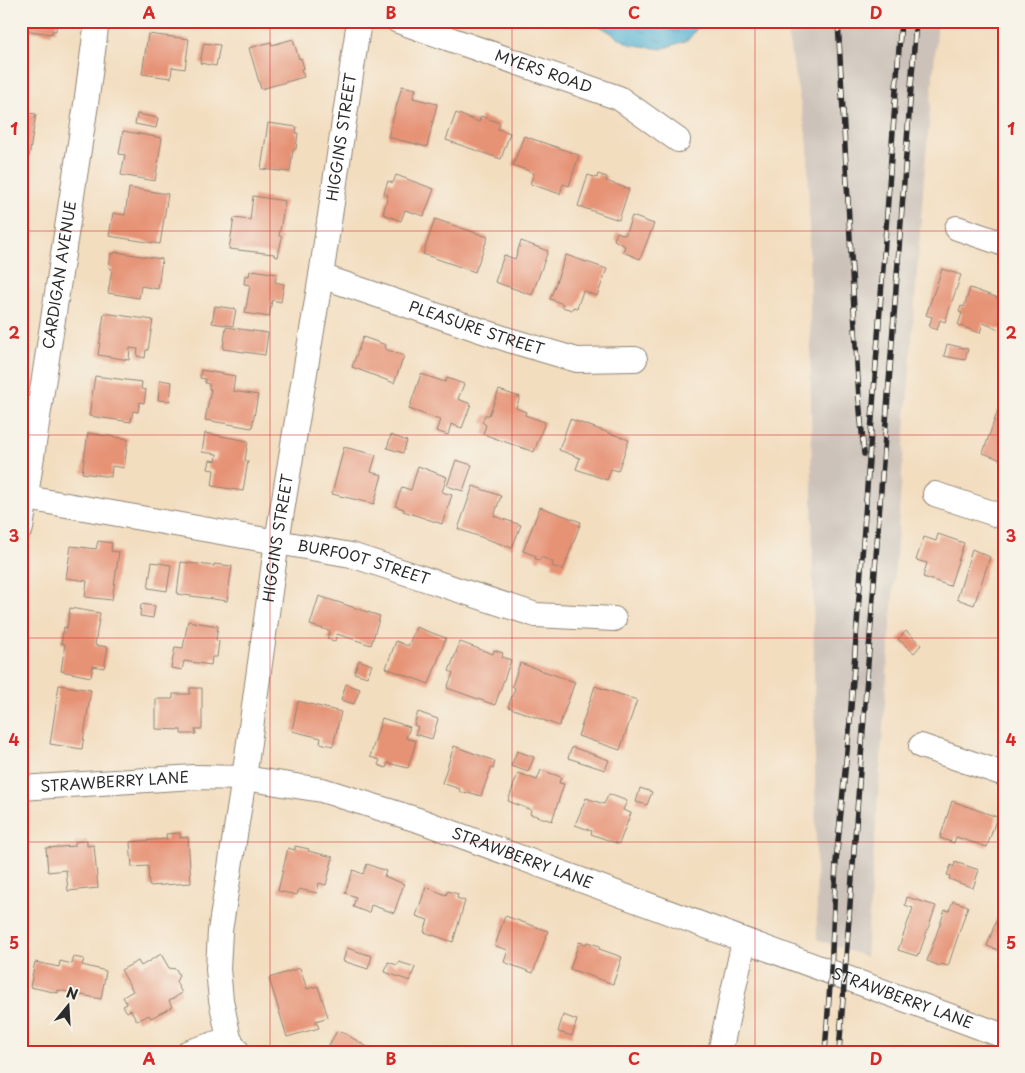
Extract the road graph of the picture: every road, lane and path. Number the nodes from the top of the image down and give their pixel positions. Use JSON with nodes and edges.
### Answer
{"nodes":[{"id":1,"x":97,"y":21,"type":"edge"},
{"id":2,"x":359,"y":21,"type":"edge"},
{"id":3,"x":398,"y":21,"type":"edge"},
{"id":4,"x":678,"y":140,"type":"dead end"},
{"id":5,"x":957,"y":228,"type":"dead end"},
{"id":6,"x":1004,"y":244,"type":"edge"},
{"id":7,"x":321,"y":276,"type":"junction"},
{"id":8,"x":635,"y":359,"type":"dead end"},
{"id":9,"x":935,"y":494,"type":"dead end"},
{"id":10,"x":24,"y":497,"type":"edge"},
{"id":11,"x":1004,"y":517,"type":"edge"},
{"id":12,"x":21,"y":528,"type":"edge"},
{"id":13,"x":277,"y":540,"type":"junction"},
{"id":14,"x":614,"y":619,"type":"dead end"},
{"id":15,"x":921,"y":746,"type":"dead end"},
{"id":16,"x":1004,"y":774,"type":"edge"},
{"id":17,"x":244,"y":778,"type":"junction"},
{"id":18,"x":21,"y":788,"type":"edge"},
{"id":19,"x":744,"y":941,"type":"junction"},
{"id":20,"x":1004,"y":1036,"type":"edge"},
{"id":21,"x":233,"y":1046,"type":"edge"},
{"id":22,"x":189,"y":1052,"type":"edge"},
{"id":23,"x":720,"y":1052,"type":"edge"}],
"edges":[{"from":1,"to":10,"type":"street","name":"CARDIGAN AVENUE"},
{"from":2,"to":7,"type":"street","name":"HIGGINS STREET"},
{"from":3,"to":4,"type":"street","name":"MYERS ROAD"},
{"from":5,"to":6,"type":"street"},
{"from":7,"to":8,"type":"street","name":"PLEASURE STREET"},
{"from":7,"to":13,"type":"street","name":"HIGGINS STREET"},
{"from":9,"to":11,"type":"street"},
{"from":10,"to":12,"type":"street","name":"CARDIGAN AVENUE"},
{"from":10,"to":13,"type":"street","name":"BURFOOT STREET"},
{"from":13,"to":14,"type":"street","name":"BURFOOT STREET"},
{"from":13,"to":17,"type":"street","name":"HIGGINS STREET"},
{"from":15,"to":16,"type":"street"},
{"from":17,"to":18,"type":"street","name":"STRAWBERRY LANE"},
{"from":17,"to":19,"type":"street","name":"STRAWBERRY LANE"},
{"from":17,"to":21,"type":"street","name":"HIGGINS STREET"},
{"from":19,"to":20,"type":"street","name":"STRAWBERRY LANE"},
{"from":19,"to":23,"type":"street"},
{"from":21,"to":22,"type":"street"}]}
